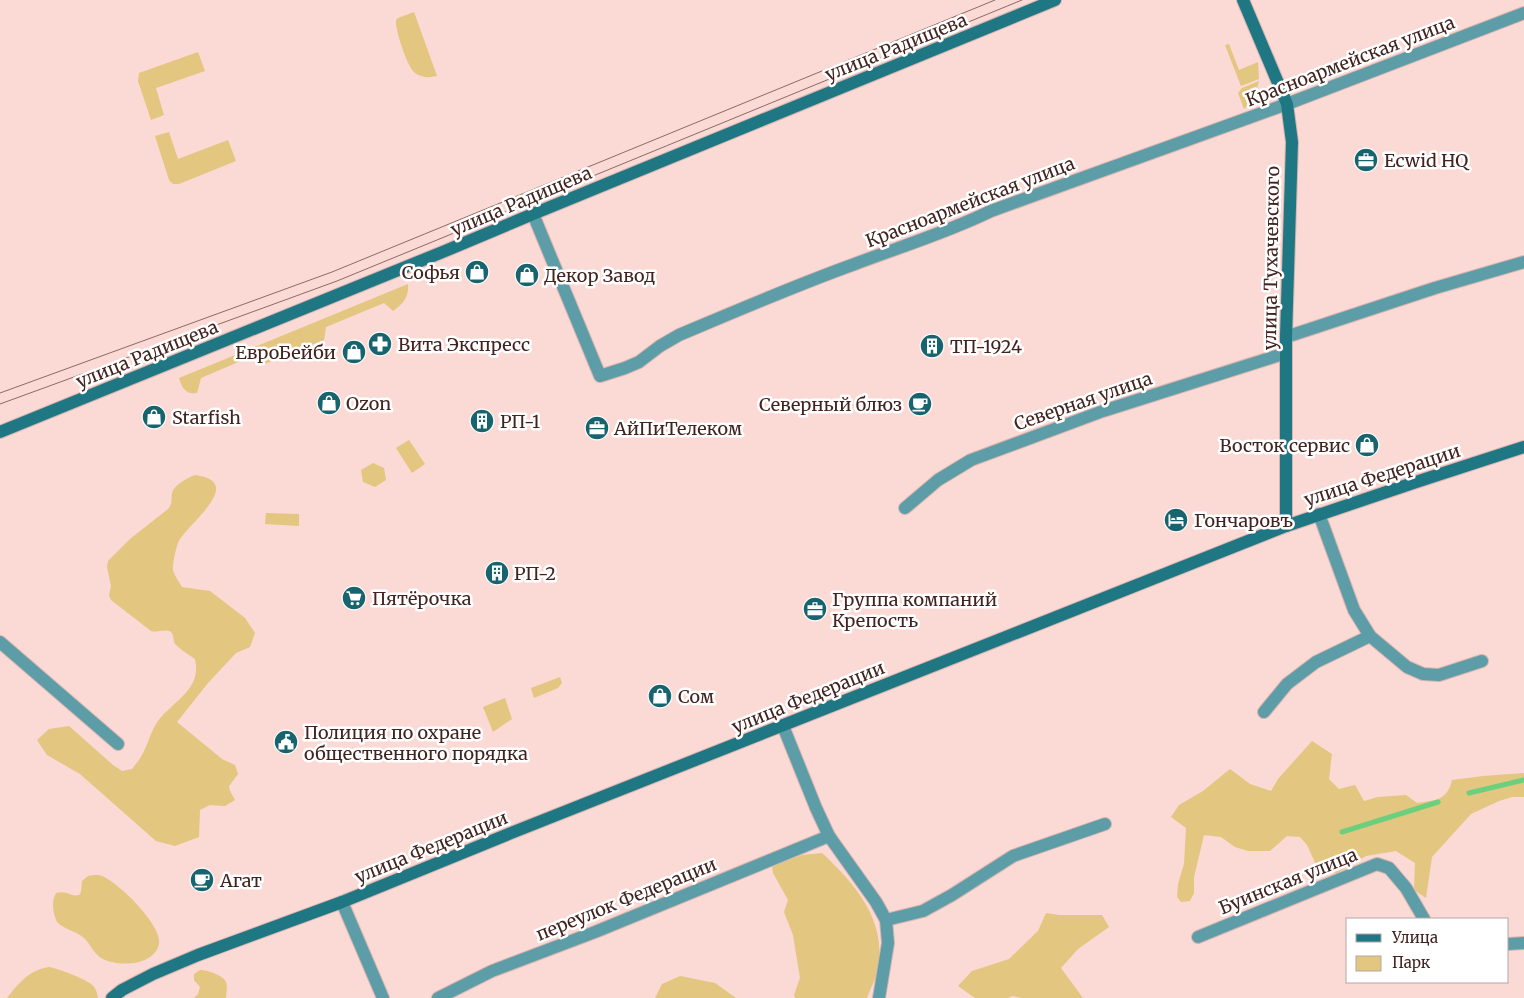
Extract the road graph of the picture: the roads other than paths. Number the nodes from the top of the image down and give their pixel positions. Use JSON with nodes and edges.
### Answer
{"nodes":[{"id":1,"x":1055,"y":0,"type":"edge"},
{"id":2,"x":1243,"y":0,"type":"edge"},
{"id":3,"x":1524,"y":13,"type":"edge"},
{"id":4,"x":1287,"y":104,"type":"junction"},
{"id":5,"x":533,"y":214,"type":"junction"},
{"id":6,"x":1524,"y":262,"type":"edge"},
{"id":7,"x":1286,"y":337,"type":"junction"},
{"id":8,"x":1286,"y":353,"type":"junction"},
{"id":9,"x":0,"y":432,"type":"edge"},
{"id":10,"x":1524,"y":447,"type":"edge"},
{"id":11,"x":905,"y":508,"type":"dead end"},
{"id":12,"x":1319,"y":514,"type":"junction"},
{"id":13,"x":1286,"y":526,"type":"junction"},
{"id":14,"x":1370,"y":636,"type":"junction"},
{"id":15,"x":0,"y":642,"type":"edge"},
{"id":16,"x":1482,"y":661,"type":"dead end"},
{"id":17,"x":1264,"y":712,"type":"dead end"},
{"id":18,"x":783,"y":726,"type":"junction"},
{"id":19,"x":118,"y":744,"type":"dead end"},
{"id":20,"x":1105,"y":824,"type":"dead end"},
{"id":21,"x":829,"y":836,"type":"junction"},
{"id":22,"x":342,"y":902,"type":"junction"},
{"id":23,"x":1423,"y":918,"type":"edge"},
{"id":24,"x":886,"y":920,"type":"junction"},
{"id":25,"x":1198,"y":937,"type":"dead end"},
{"id":26,"x":1524,"y":943,"type":"edge"},
{"id":27,"x":1509,"y":944,"type":"edge"},
{"id":28,"x":112,"y":998,"type":"edge"},
{"id":29,"x":383,"y":998,"type":"edge"},
{"id":30,"x":438,"y":998,"type":"edge"},
{"id":31,"x":879,"y":998,"type":"edge"}],
"edges":[{"from":1,"to":5,"type":"street","name":"улица Радищева"},
{"from":2,"to":4,"type":"street","name":"улица Тухачевского"},
{"from":3,"to":4,"type":"street","name":"Красноармейская улица"},
{"from":4,"to":5,"type":"street","name":"Красноармейская улица"},
{"from":4,"to":7,"type":"street","name":"улица Тухачевского"},
{"from":5,"to":9,"type":"street","name":"улица Радищева"},
{"from":6,"to":7,"type":"street"},
{"from":7,"to":8,"type":"street","name":"улица Тухачевского"},
{"from":8,"to":11,"type":"street","name":"Северная улица"},
{"from":8,"to":13,"type":"street","name":"улица Тухачевского"},
{"from":10,"to":12,"type":"street","name":"улица Федерации"},
{"from":12,"to":13,"type":"street","name":"улица Федерации"},
{"from":12,"to":14,"type":"street"},
{"from":13,"to":18,"type":"street","name":"улица Федерации"},
{"from":14,"to":16,"type":"street"},
{"from":14,"to":17,"type":"street"},
{"from":15,"to":19,"type":"street"},
{"from":18,"to":21,"type":"street"},
{"from":18,"to":22,"type":"street","name":"улица Федерации"},
{"from":20,"to":24,"type":"street"},
{"from":21,"to":24,"type":"street"},
{"from":21,"to":30,"type":"street","name":"переулок Федерации"},
{"from":22,"to":28,"type":"street","name":"улица Федерации"},
{"from":22,"to":29,"type":"street"},
{"from":23,"to":25,"type":"street","name":"Буинская улица"},
{"from":24,"to":31,"type":"street"},
{"from":26,"to":27,"type":"street"}]}
